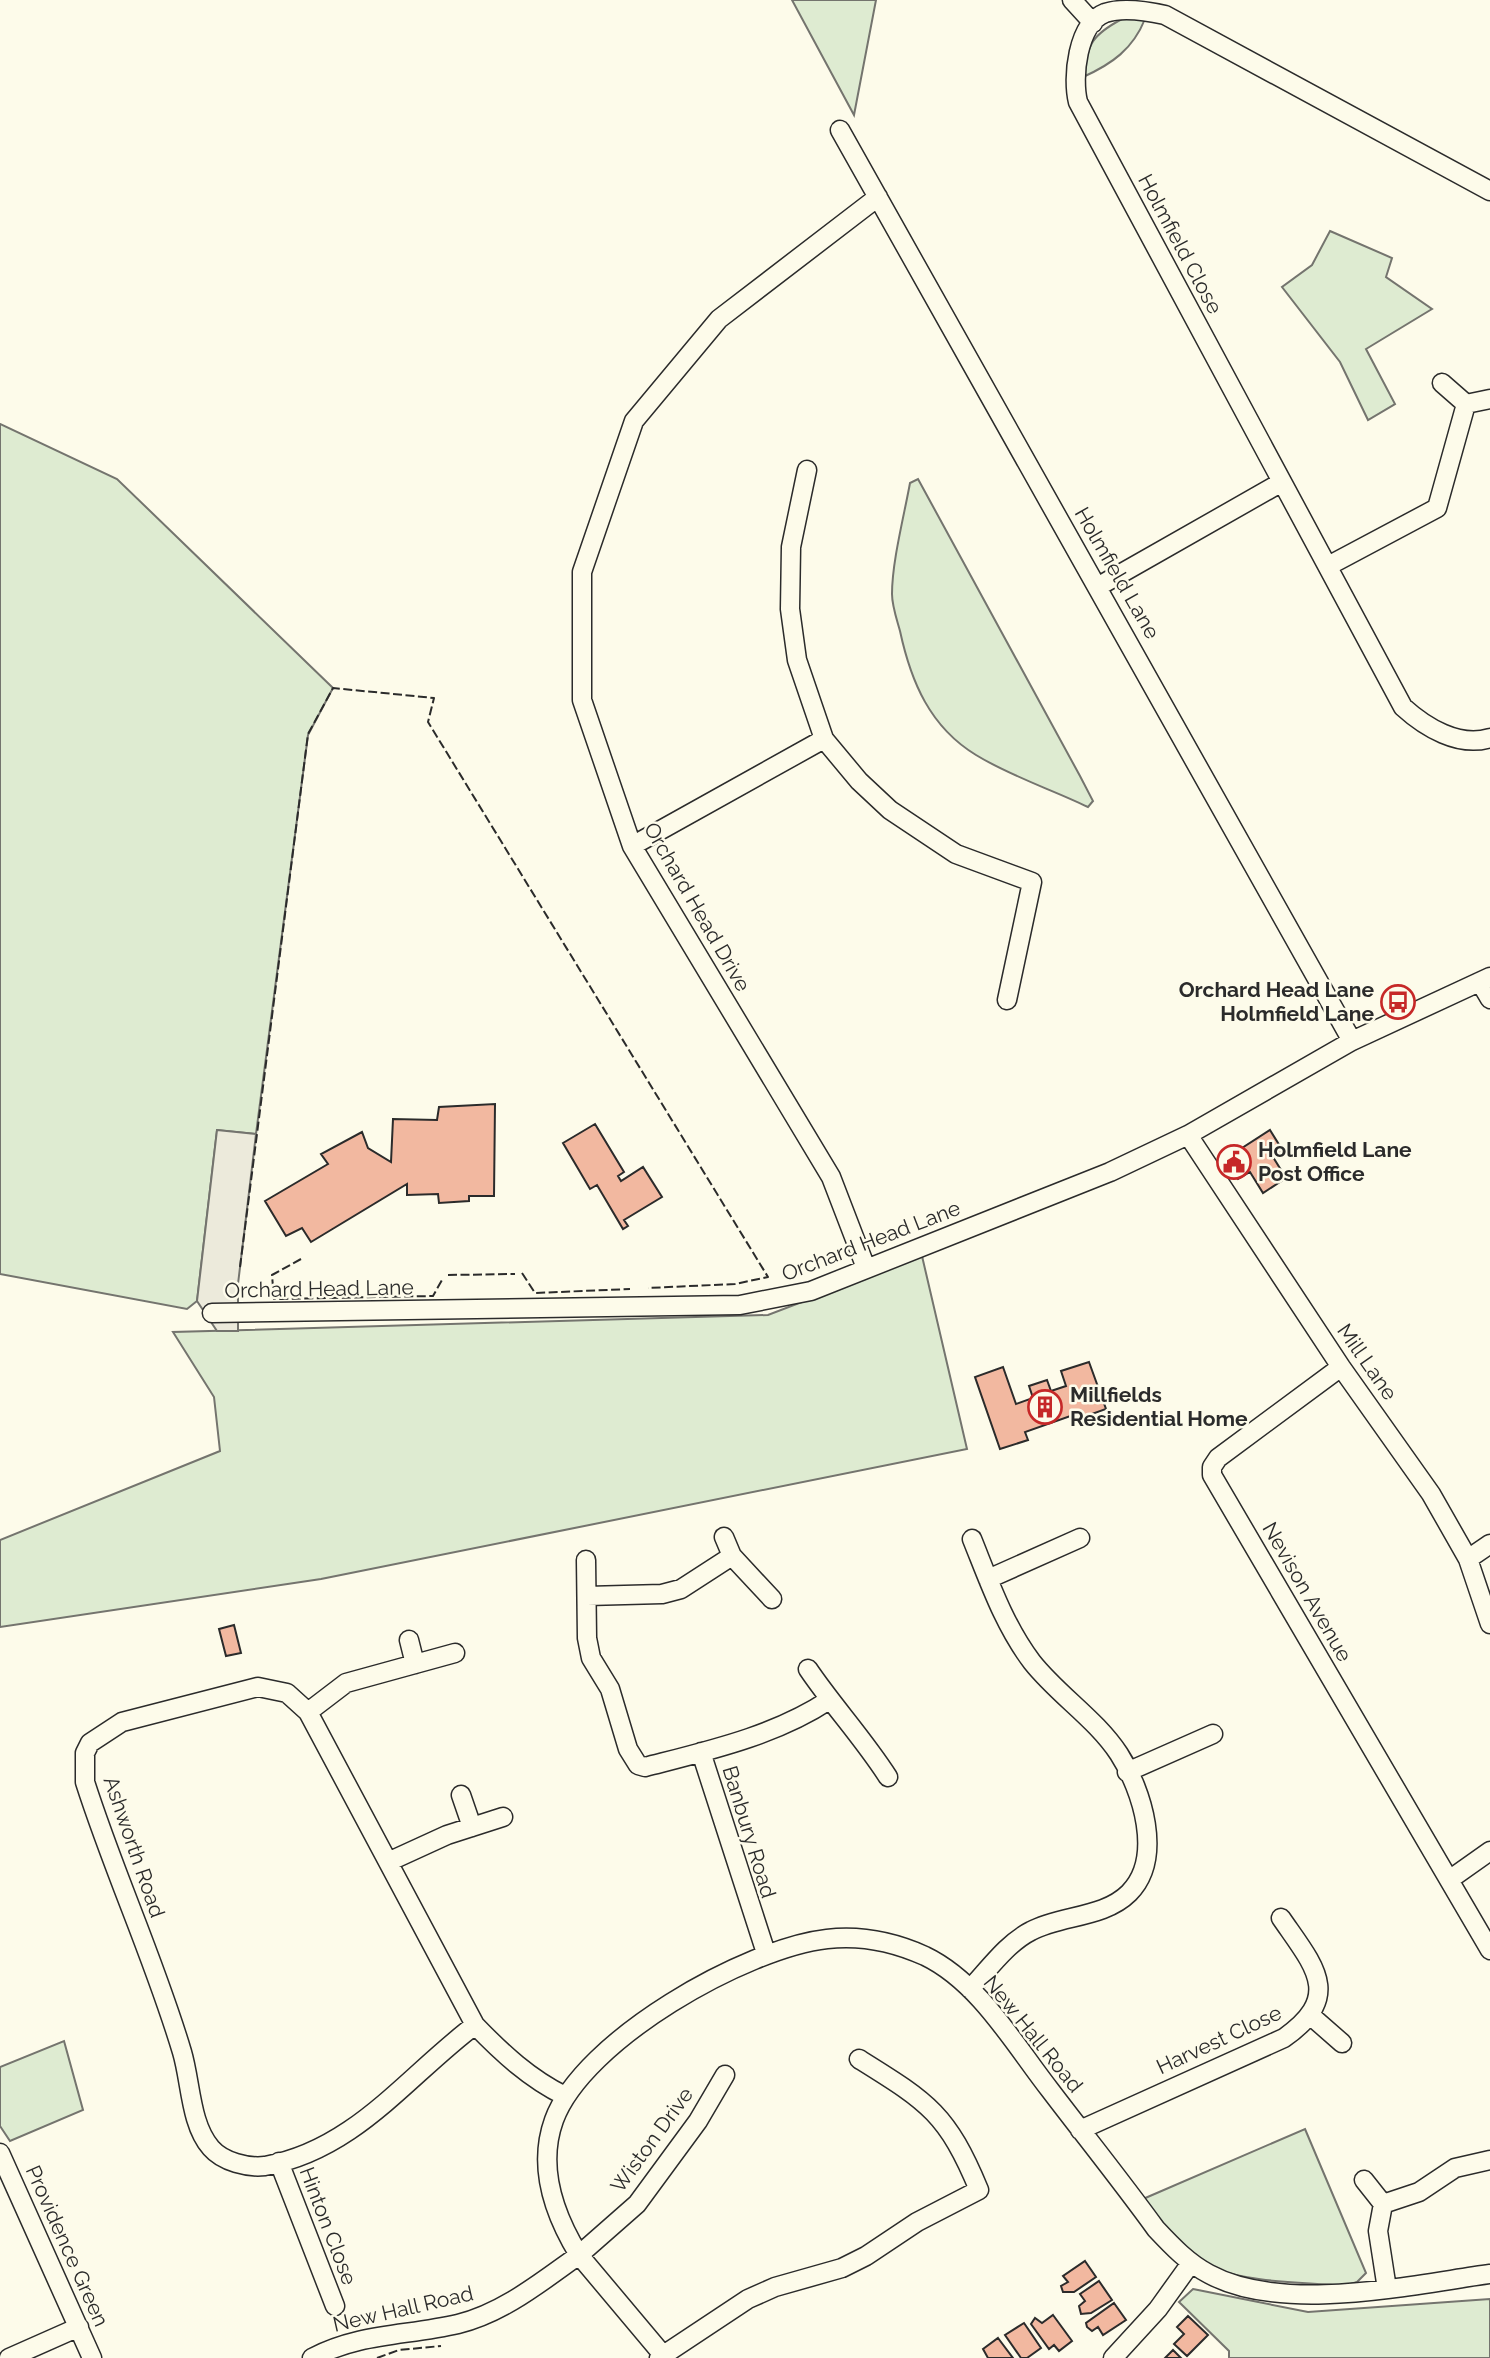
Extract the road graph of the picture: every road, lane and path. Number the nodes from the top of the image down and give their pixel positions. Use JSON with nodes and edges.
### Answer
{"nodes":[{"id":1,"x":1072,"y":0,"type":"edge"},
{"id":2,"x":1093,"y":23,"type":"junction"},
{"id":3,"x":840,"y":130,"type":"dead end"},
{"id":4,"x":1490,"y":191,"type":"edge"},
{"id":5,"x":878,"y":197,"type":"junction"},
{"id":6,"x":1442,"y":383,"type":"dead end"},
{"id":7,"x":1490,"y":399,"type":"edge"},
{"id":8,"x":1466,"y":404,"type":"junction"},
{"id":9,"x":807,"y":470,"type":"dead end"},
{"id":10,"x":1282,"y":482,"type":"junction"},
{"id":11,"x":1328,"y":566,"type":"junction"},
{"id":12,"x":1099,"y":586,"type":"junction"},
{"id":13,"x":1490,"y":738,"type":"edge"},
{"id":14,"x":824,"y":739,"type":"junction"},
{"id":15,"x":632,"y":846,"type":"junction"},
{"id":16,"x":1485,"y":980,"type":"edge"},
{"id":17,"x":1490,"y":999,"type":"edge"},
{"id":18,"x":1007,"y":1000,"type":"dead end"},
{"id":19,"x":1352,"y":1041,"type":"junction"},
{"id":20,"x":1188,"y":1135,"type":"junction"},
{"id":21,"x":866,"y":1268,"type":"junction"},
{"id":22,"x":212,"y":1313,"type":"dead end"},
{"id":23,"x":1341,"y":1367,"type":"junction"},
{"id":24,"x":724,"y":1537,"type":"dead end"},
{"id":25,"x":1080,"y":1538,"type":"dead end"},
{"id":26,"x":972,"y":1539,"type":"dead end"},
{"id":27,"x":1490,"y":1544,"type":"edge"},
{"id":28,"x":732,"y":1556,"type":"junction"},
{"id":29,"x":1468,"y":1559,"type":"junction"},
{"id":30,"x":586,"y":1560,"type":"dead end"},
{"id":31,"x":988,"y":1579,"type":"junction"},
{"id":32,"x":587,"y":1596,"type":"junction"},
{"id":33,"x":772,"y":1599,"type":"dead end"},
{"id":34,"x":1490,"y":1624,"type":"edge"},
{"id":35,"x":409,"y":1640,"type":"dead end"},
{"id":36,"x":455,"y":1653,"type":"dead end"},
{"id":37,"x":415,"y":1664,"type":"junction"},
{"id":38,"x":808,"y":1669,"type":"dead end"},
{"id":39,"x":829,"y":1700,"type":"junction"},
{"id":40,"x":308,"y":1712,"type":"junction"},
{"id":41,"x":1213,"y":1734,"type":"dead end"},
{"id":42,"x":701,"y":1752,"type":"junction"},
{"id":43,"x":1127,"y":1772,"type":"junction"},
{"id":44,"x":888,"y":1777,"type":"dead end"},
{"id":45,"x":461,"y":1794,"type":"dead end"},
{"id":46,"x":503,"y":1818,"type":"dead end"},
{"id":47,"x":472,"y":1827,"type":"junction"},
{"id":48,"x":1490,"y":1851,"type":"edge"},
{"id":49,"x":388,"y":1862,"type":"junction"},
{"id":50,"x":1449,"y":1880,"type":"junction"},
{"id":51,"x":1281,"y":1918,"type":"dead end"},
{"id":52,"x":1490,"y":1950,"type":"edge"},
{"id":53,"x":766,"y":1954,"type":"junction"},
{"id":54,"x":970,"y":1989,"type":"junction"},
{"id":55,"x":1310,"y":2015,"type":"junction"},
{"id":56,"x":475,"y":2025,"type":"junction"},
{"id":57,"x":1342,"y":2043,"type":"dead end"},
{"id":58,"x":859,"y":2059,"type":"dead end"},
{"id":59,"x":724,"y":2075,"type":"dead end"},
{"id":60,"x":565,"y":2096,"type":"junction"},
{"id":61,"x":1080,"y":2130,"type":"junction"},
{"id":62,"x":0,"y":2153,"type":"edge"},
{"id":63,"x":1490,"y":2160,"type":"edge"},
{"id":64,"x":279,"y":2162,"type":"junction"},
{"id":65,"x":1364,"y":2180,"type":"dead end"},
{"id":66,"x":1383,"y":2204,"type":"junction"},
{"id":67,"x":579,"y":2255,"type":"junction"},
{"id":68,"x":1191,"y":2263,"type":"junction"},
{"id":69,"x":1490,"y":2274,"type":"edge"},
{"id":70,"x":1387,"y":2289,"type":"junction"},
{"id":71,"x":335,"y":2306,"type":"dead end"},
{"id":72,"x":79,"y":2327,"type":"junction"},
{"id":73,"x":661,"y":2356,"type":"edge"},
{"id":74,"x":9,"y":2358,"type":"edge"},
{"id":75,"x":92,"y":2358,"type":"edge"},
{"id":76,"x":312,"y":2358,"type":"edge"},
{"id":77,"x":1113,"y":2358,"type":"edge"}],
"edges":[{"from":1,"to":2,"type":"street"},
{"from":2,"to":4,"type":"street"},
{"from":2,"to":10,"type":"street","name":"Holmfield Close"},
{"from":3,"to":5,"type":"street","name":"Holmfield Lane"},
{"from":5,"to":12,"type":"street","name":"Holmfield Lane"},
{"from":5,"to":15,"type":"street","name":"Orchard Head Drive"},
{"from":6,"to":8,"type":"street"},
{"from":7,"to":8,"type":"street"},
{"from":8,"to":11,"type":"street"},
{"from":9,"to":14,"type":"street"},
{"from":10,"to":11,"type":"street","name":"Holmfield Close"},
{"from":10,"to":12,"type":"street"},
{"from":11,"to":13,"type":"street","name":"Holmfield Close"},
{"from":12,"to":19,"type":"street","name":"Holmfield Lane"},
{"from":14,"to":15,"type":"street"},
{"from":14,"to":18,"type":"street"},
{"from":15,"to":21,"type":"street","name":"Orchard Head Drive"},
{"from":16,"to":17,"type":"street"},
{"from":16,"to":19,"type":"street","name":"Orchard Head Lane"},
{"from":19,"to":20,"type":"street","name":"Orchard Head Lane"},
{"from":20,"to":21,"type":"street","name":"Orchard Head Lane"},
{"from":20,"to":23,"type":"street","name":"Mill Lane"},
{"from":21,"to":22,"type":"street","name":"Orchard Head Lane"},
{"from":23,"to":29,"type":"street","name":"Mill Lane"},
{"from":23,"to":50,"type":"street","name":"Nevison Avenue"},
{"from":24,"to":28,"type":"street"},
{"from":25,"to":31,"type":"street"},
{"from":26,"to":31,"type":"street"},
{"from":27,"to":29,"type":"street"},
{"from":28,"to":32,"type":"street"},
{"from":28,"to":33,"type":"street"},
{"from":29,"to":34,"type":"street","name":"Mill Lane"},
{"from":30,"to":32,"type":"street","name":"Banbury Road"},
{"from":31,"to":43,"type":"street"},
{"from":32,"to":42,"type":"street","name":"Banbury Road"},
{"from":35,"to":37,"type":"street"},
{"from":36,"to":37,"type":"street"},
{"from":37,"to":40,"type":"street"},
{"from":38,"to":39,"type":"street"},
{"from":39,"to":42,"type":"street"},
{"from":39,"to":44,"type":"street"},
{"from":40,"to":49,"type":"street","name":"Ashworth Road"},
{"from":40,"to":64,"type":"street","name":"Ashworth Road"},
{"from":41,"to":43,"type":"street"},
{"from":42,"to":53,"type":"street","name":"Banbury Road"},
{"from":43,"to":54,"type":"street"},
{"from":45,"to":47,"type":"street"},
{"from":46,"to":47,"type":"street"},
{"from":47,"to":49,"type":"street"},
{"from":48,"to":50,"type":"street"},
{"from":49,"to":56,"type":"street","name":"Ashworth Road"},
{"from":50,"to":52,"type":"street","name":"Nevison Avenue"},
{"from":51,"to":55,"type":"street","name":"Harvest Close"},
{"from":53,"to":54,"type":"street","name":"New Hall Road"},
{"from":53,"to":60,"type":"street","name":"New Hall Road"},
{"from":54,"to":61,"type":"street","name":"New Hall Road"},
{"from":55,"to":57,"type":"street"},
{"from":55,"to":61,"type":"street","name":"Harvest Close"},
{"from":56,"to":60,"type":"street","name":"Ashworth Road"},
{"from":56,"to":64,"type":"street","name":"Ashworth Road"},
{"from":58,"to":73,"type":"street"},
{"from":59,"to":67,"type":"street","name":"Wiston Drive"},
{"from":60,"to":67,"type":"street","name":"New Hall Road"},
{"from":61,"to":68,"type":"street","name":"New Hall Road"},
{"from":62,"to":72,"type":"street","name":"Providence Green"},
{"from":63,"to":66,"type":"street"},
{"from":64,"to":71,"type":"street","name":"Hinton Close"},
{"from":65,"to":66,"type":"street"},
{"from":66,"to":70,"type":"street"},
{"from":67,"to":73,"type":"street"},
{"from":67,"to":76,"type":"street","name":"New Hall Road"},
{"from":68,"to":70,"type":"street","name":"New Hall Road"},
{"from":68,"to":77,"type":"street"},
{"from":69,"to":70,"type":"street","name":"New Hall Road"},
{"from":72,"to":74,"type":"street"},
{"from":72,"to":75,"type":"street","name":"Providence Green"}]}
